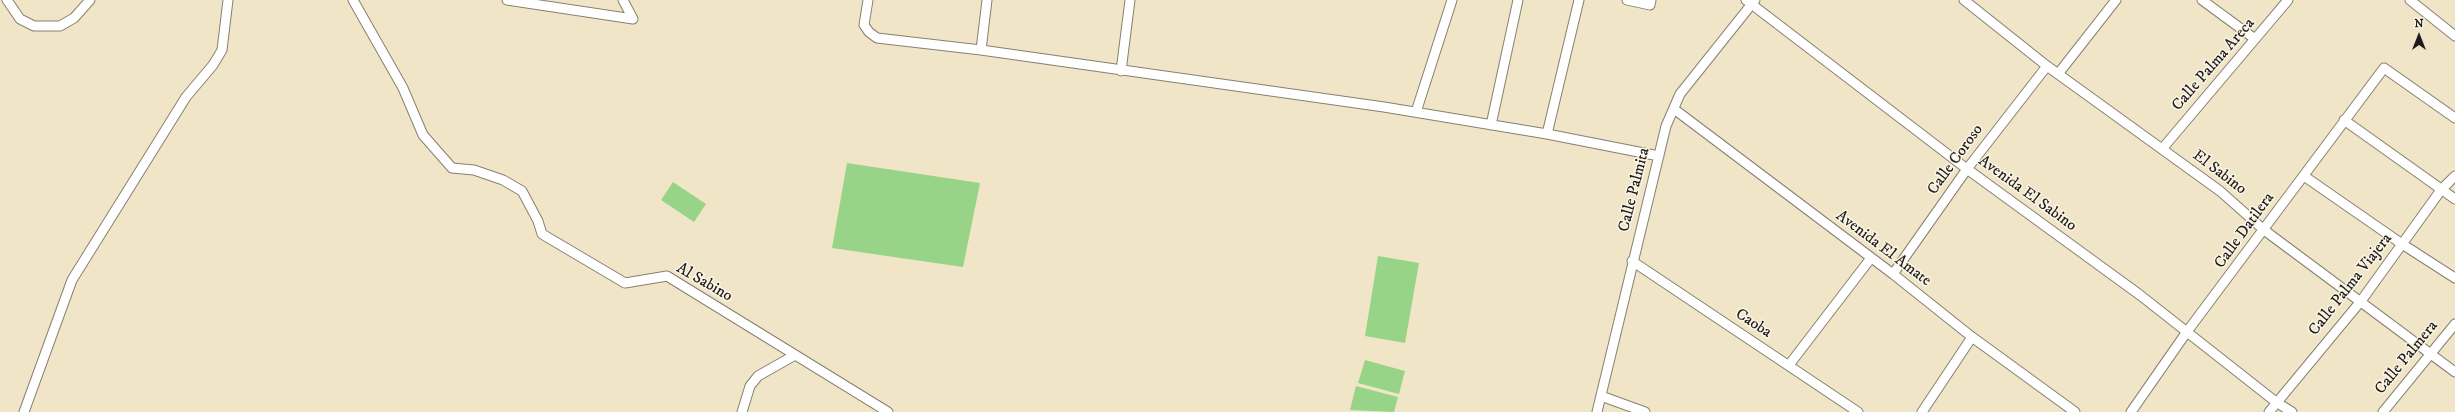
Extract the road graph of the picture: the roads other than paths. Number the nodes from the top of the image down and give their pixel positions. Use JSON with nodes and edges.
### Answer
{"nodes":[{"id":1,"x":8,"y":0,"type":"edge"},
{"id":2,"x":90,"y":0,"type":"edge"},
{"id":3,"x":228,"y":0,"type":"edge"},
{"id":4,"x":353,"y":0,"type":"edge"},
{"id":5,"x":507,"y":0,"type":"edge"},
{"id":6,"x":623,"y":0,"type":"edge"},
{"id":7,"x":868,"y":0,"type":"edge"},
{"id":8,"x":987,"y":0,"type":"edge"},
{"id":9,"x":1130,"y":0,"type":"edge"},
{"id":10,"x":1452,"y":0,"type":"edge"},
{"id":11,"x":1518,"y":0,"type":"edge"},
{"id":12,"x":1578,"y":0,"type":"edge"},
{"id":13,"x":1626,"y":0,"type":"edge"},
{"id":14,"x":1651,"y":0,"type":"edge"},
{"id":15,"x":1964,"y":0,"type":"edge"},
{"id":16,"x":2116,"y":0,"type":"edge"},
{"id":17,"x":2202,"y":0,"type":"edge"},
{"id":18,"x":2288,"y":0,"type":"edge"},
{"id":19,"x":2410,"y":0,"type":"edge"},
{"id":20,"x":1751,"y":1,"type":"edge"},
{"id":21,"x":2455,"y":36,"type":"edge"},
{"id":22,"x":2255,"y":39,"type":"junction"},
{"id":23,"x":981,"y":50,"type":"junction"},
{"id":24,"x":2046,"y":66,"type":"junction"},
{"id":25,"x":1121,"y":71,"type":"junction"},
{"id":26,"x":2058,"y":74,"type":"junction"},
{"id":27,"x":1674,"y":109,"type":"junction"},
{"id":28,"x":1416,"y":112,"type":"junction"},
{"id":29,"x":2455,"y":118,"type":"edge"},
{"id":30,"x":2344,"y":120,"type":"junction"},
{"id":31,"x":1491,"y":125,"type":"junction"},
{"id":32,"x":1547,"y":134,"type":"junction"},
{"id":33,"x":2162,"y":149,"type":"junction"},
{"id":34,"x":1659,"y":156,"type":"junction"},
{"id":35,"x":1967,"y":169,"type":"junction"},
{"id":36,"x":2304,"y":176,"type":"junction"},
{"id":37,"x":2455,"y":176,"type":"edge"},
{"id":38,"x":2441,"y":190,"type":"junction"},
{"id":39,"x":2455,"y":199,"type":"edge"},
{"id":40,"x":2264,"y":230,"type":"junction"},
{"id":41,"x":2402,"y":244,"type":"junction"},
{"id":42,"x":1871,"y":258,"type":"junction"},
{"id":43,"x":1632,"y":262,"type":"junction"},
{"id":44,"x":1893,"y":274,"type":"junction"},
{"id":45,"x":2455,"y":278,"type":"edge"},
{"id":46,"x":2361,"y":301,"type":"junction"},
{"id":47,"x":2455,"y":324,"type":"edge"},
{"id":48,"x":2186,"y":333,"type":"junction"},
{"id":49,"x":1972,"y":337,"type":"junction"},
{"id":50,"x":2429,"y":354,"type":"junction"},
{"id":51,"x":795,"y":355,"type":"junction"},
{"id":52,"x":1788,"y":365,"type":"junction"},
{"id":53,"x":2455,"y":372,"type":"edge"},
{"id":54,"x":1601,"y":396,"type":"junction"},
{"id":55,"x":2276,"y":402,"type":"junction"},
{"id":56,"x":24,"y":412,"type":"edge"},
{"id":57,"x":742,"y":412,"type":"edge"},
{"id":58,"x":888,"y":412,"type":"edge"},
{"id":59,"x":1597,"y":412,"type":"edge"},
{"id":60,"x":1646,"y":412,"type":"edge"},
{"id":61,"x":1858,"y":412,"type":"edge"},
{"id":62,"x":1922,"y":412,"type":"edge"},
{"id":63,"x":2075,"y":412,"type":"edge"},
{"id":64,"x":2131,"y":412,"type":"edge"},
{"id":65,"x":2270,"y":412,"type":"edge"},
{"id":66,"x":2292,"y":412,"type":"edge"},
{"id":67,"x":2383,"y":412,"type":"edge"}],
"edges":[{"from":1,"to":2,"type":"street"},
{"from":3,"to":56,"type":"street"},
{"from":4,"to":51,"type":"street","name":"Al Sabino"},
{"from":5,"to":6,"type":"street"},
{"from":7,"to":23,"type":"street"},
{"from":8,"to":23,"type":"street"},
{"from":9,"to":25,"type":"street"},
{"from":10,"to":28,"type":"street"},
{"from":11,"to":31,"type":"street"},
{"from":12,"to":32,"type":"street"},
{"from":13,"to":14,"type":"street"},
{"from":15,"to":24,"type":"street","name":"El Sabino"},
{"from":16,"to":26,"type":"street"},
{"from":17,"to":22,"type":"street"},
{"from":18,"to":22,"type":"street","name":"Calle Palma Areca"},
{"from":19,"to":21,"type":"street"},
{"from":20,"to":27,"type":"street","name":"Calle Palmita"},
{"from":20,"to":35,"type":"street","name":"Avenida El Sabino"},
{"from":22,"to":33,"type":"street","name":"Calle Palma Areca"},
{"from":23,"to":25,"type":"street"},
{"from":24,"to":26,"type":"street","name":"El Sabino"},
{"from":24,"to":35,"type":"street","name":"Calle Coroso"},
{"from":25,"to":28,"type":"street"},
{"from":26,"to":33,"type":"street","name":"El Sabino"},
{"from":27,"to":34,"type":"street","name":"Calle Palmita"},
{"from":27,"to":42,"type":"street","name":"Avenida El Amate"},
{"from":28,"to":31,"type":"street"},
{"from":29,"to":30,"type":"street","name":"Calle Datilera"},
{"from":30,"to":36,"type":"street","name":"Calle Datilera"},
{"from":30,"to":38,"type":"street"},
{"from":31,"to":32,"type":"street"},
{"from":32,"to":34,"type":"street"},
{"from":33,"to":40,"type":"street","name":"El Sabino"},
{"from":34,"to":43,"type":"street","name":"Calle Palmita"},
{"from":35,"to":44,"type":"street","name":"Calle Coroso"},
{"from":35,"to":48,"type":"street","name":"Avenida El Sabino"},
{"from":36,"to":40,"type":"street","name":"Calle Datilera"},
{"from":36,"to":41,"type":"street"},
{"from":37,"to":38,"type":"street","name":"Calle Palma Viajera"},
{"from":38,"to":39,"type":"street"},
{"from":38,"to":41,"type":"street","name":"Calle Palma Viajera"},
{"from":40,"to":46,"type":"street","name":"El Sabino"},
{"from":40,"to":48,"type":"street","name":"Calle Datilera"},
{"from":41,"to":45,"type":"street"},
{"from":41,"to":46,"type":"street","name":"Calle Palma Viajera"},
{"from":42,"to":44,"type":"street","name":"Avenida El Amate"},
{"from":42,"to":52,"type":"street"},
{"from":43,"to":52,"type":"street","name":"Caoba"},
{"from":43,"to":54,"type":"street","name":"Calle Palmita"},
{"from":44,"to":49,"type":"street","name":"Avenida El Amate"},
{"from":46,"to":50,"type":"street","name":"El Sabino"},
{"from":46,"to":55,"type":"street","name":"Calle Palma Viajera"},
{"from":47,"to":50,"type":"street","name":"Calle Palmera"},
{"from":48,"to":55,"type":"street","name":"Avenida El Sabino"},
{"from":48,"to":64,"type":"street","name":"Calle Datilera"},
{"from":49,"to":62,"type":"street"},
{"from":49,"to":63,"type":"street","name":"Avenida El Amate"},
{"from":50,"to":53,"type":"street","name":"El Sabino"},
{"from":50,"to":67,"type":"street","name":"Calle Palmera"},
{"from":51,"to":57,"type":"street"},
{"from":51,"to":58,"type":"street","name":"Al Sabino"},
{"from":52,"to":61,"type":"street","name":"Caoba"},
{"from":54,"to":59,"type":"street","name":"Calle Palmita"},
{"from":54,"to":60,"type":"street"},
{"from":55,"to":65,"type":"street","name":"Calle Palma Viajera"},
{"from":55,"to":66,"type":"street","name":"Avenida El Sabino"}]}
